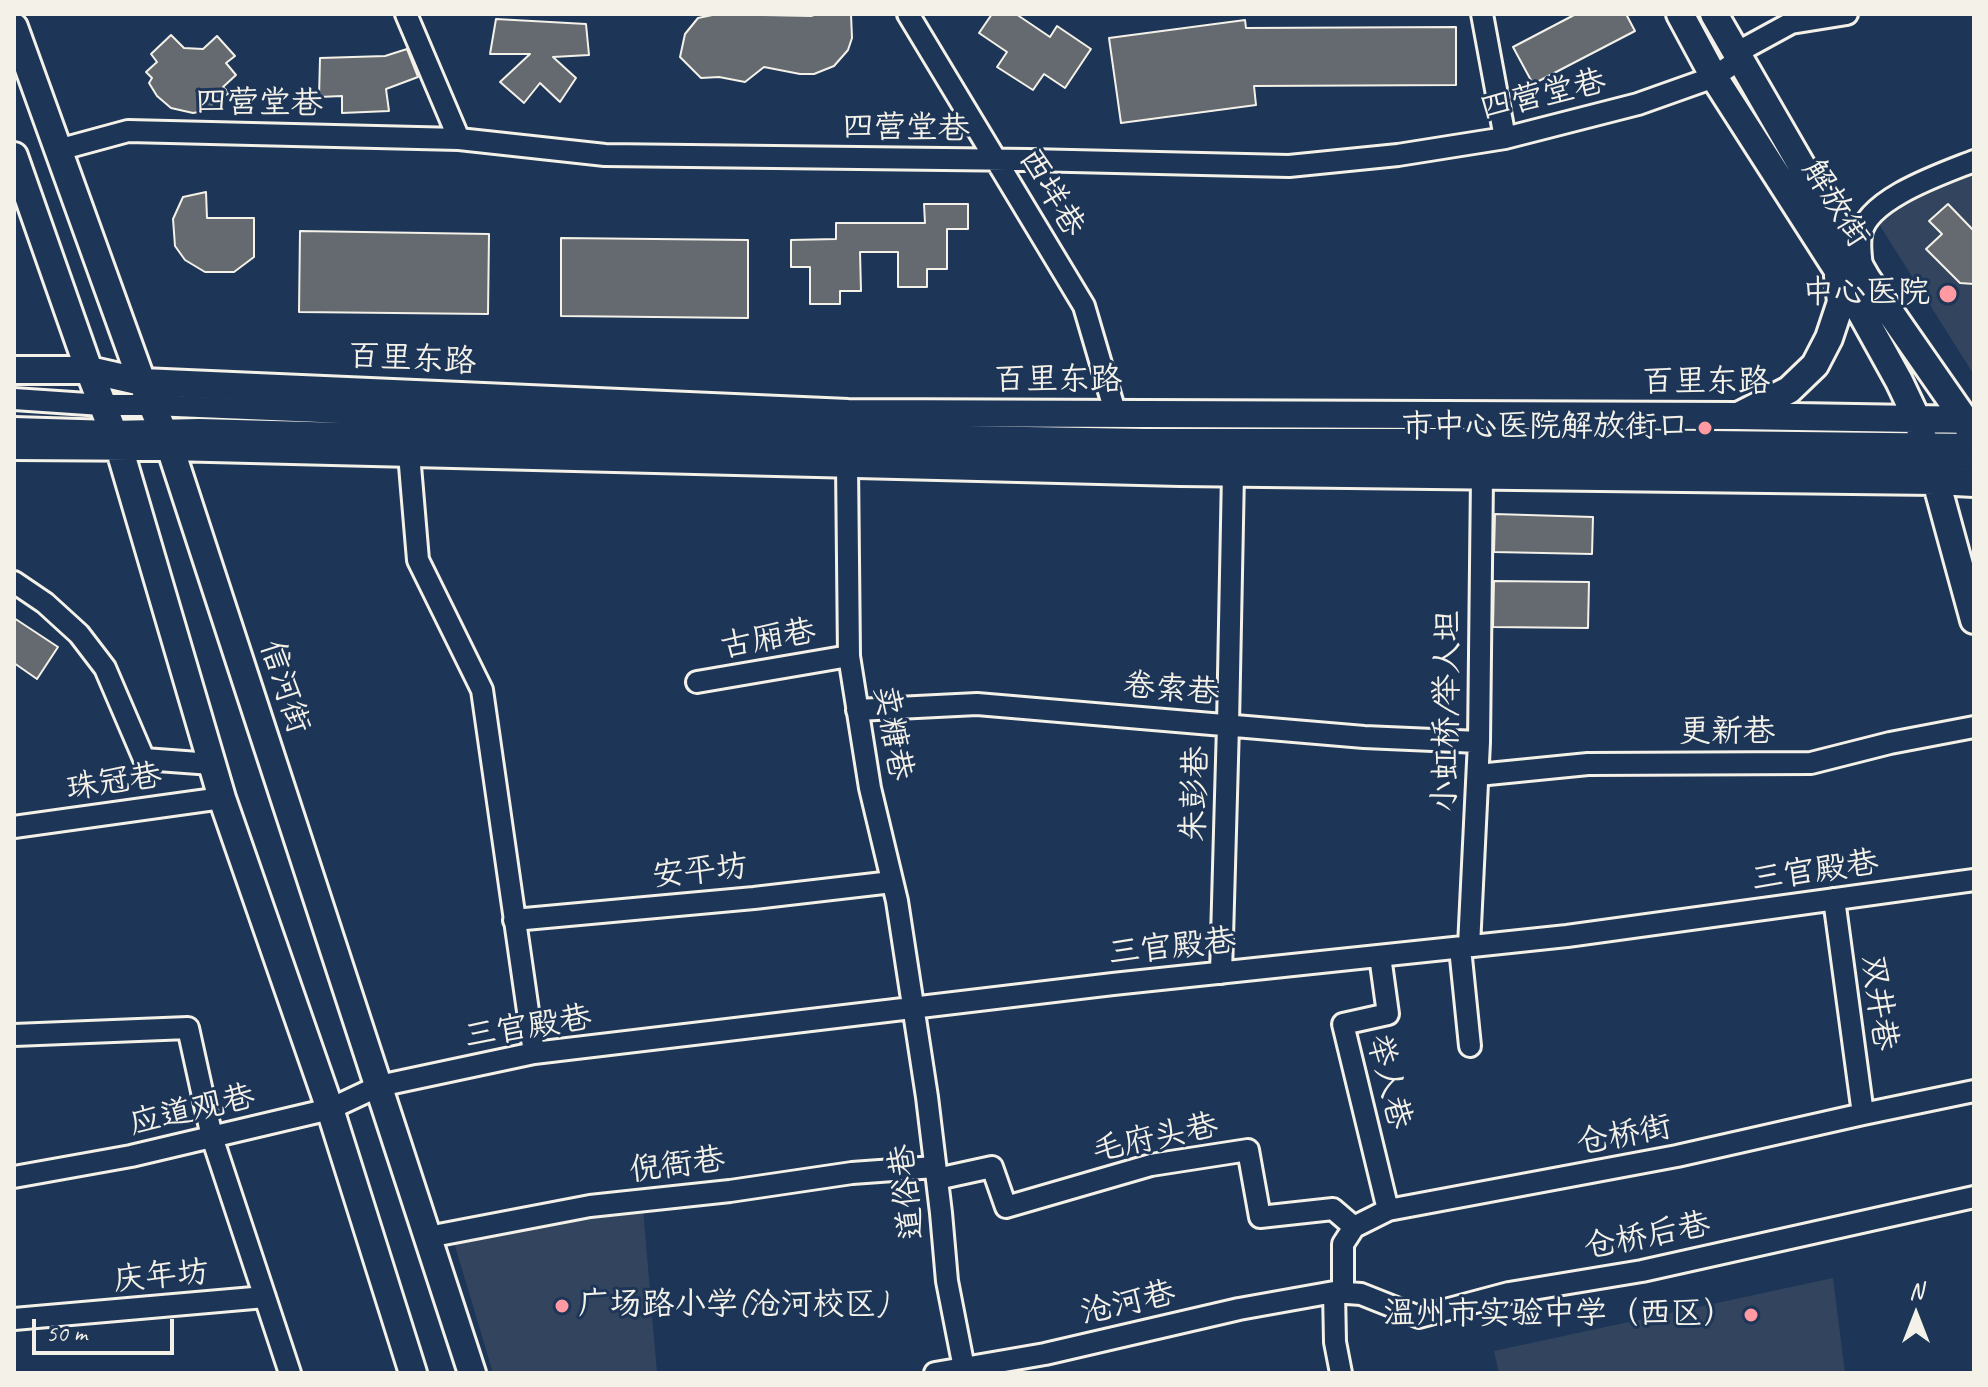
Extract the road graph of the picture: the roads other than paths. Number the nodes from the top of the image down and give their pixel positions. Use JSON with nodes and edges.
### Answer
{"nodes":[{"id":1,"x":406,"y":14,"type":"edge"},
{"id":2,"x":908,"y":14,"type":"edge"},
{"id":3,"x":1482,"y":14,"type":"edge"},
{"id":4,"x":1680,"y":14,"type":"edge"},
{"id":5,"x":1714,"y":14,"type":"edge"},
{"id":6,"x":1847,"y":14,"type":"edge"},
{"id":7,"x":14,"y":27,"type":"edge"},
{"id":8,"x":1738,"y":56,"type":"junction"},
{"id":9,"x":1714,"y":77,"type":"junction"},
{"id":10,"x":1505,"y":138,"type":"junction"},
{"id":11,"x":459,"y":139,"type":"junction"},
{"id":12,"x":58,"y":150,"type":"junction"},
{"id":13,"x":14,"y":156,"type":"edge"},
{"id":14,"x":997,"y":160,"type":"junction"},
{"id":15,"x":1968,"y":168,"type":"edge"},
{"id":16,"x":1849,"y":270,"type":"junction"},
{"id":17,"x":14,"y":370,"type":"edge"},
{"id":18,"x":89,"y":370,"type":"junction"},
{"id":19,"x":147,"y":394,"type":"junction"},
{"id":20,"x":14,"y":399,"type":"edge"},
{"id":21,"x":102,"y":405,"type":"junction"},
{"id":22,"x":1116,"y":415,"type":"junction"},
{"id":23,"x":1737,"y":416,"type":"junction"},
{"id":24,"x":14,"y":428,"type":"edge"},
{"id":25,"x":1972,"y":431,"type":"edge"},
{"id":26,"x":166,"y":438,"type":"junction"},
{"id":27,"x":115,"y":439,"type":"junction"},
{"id":28,"x":14,"y":446,"type":"edge"},
{"id":29,"x":1927,"y":451,"type":"junction"},
{"id":30,"x":409,"y":454,"type":"junction"},
{"id":31,"x":1974,"y":460,"type":"edge"},
{"id":32,"x":847,"y":464,"type":"junction"},
{"id":33,"x":1233,"y":473,"type":"junction"},
{"id":34,"x":1482,"y":477,"type":"junction"},
{"id":35,"x":1974,"y":483,"type":"edge"},
{"id":36,"x":14,"y":582,"type":"edge"},
{"id":37,"x":1974,"y":620,"type":"edge"},
{"id":38,"x":849,"y":656,"type":"junction"},
{"id":39,"x":697,"y":682,"type":"dead end"},
{"id":40,"x":857,"y":710,"type":"junction"},
{"id":41,"x":1228,"y":725,"type":"junction"},
{"id":42,"x":1974,"y":727,"type":"edge"},
{"id":43,"x":1479,"y":742,"type":"junction"},
{"id":44,"x":212,"y":764,"type":"junction"},
{"id":45,"x":1478,"y":775,"type":"junction"},
{"id":46,"x":222,"y":798,"type":"junction"},
{"id":47,"x":14,"y":827,"type":"edge"},
{"id":48,"x":1974,"y":880,"type":"edge"},
{"id":49,"x":892,"y":882,"type":"junction"},
{"id":50,"x":1834,"y":899,"type":"junction"},
{"id":51,"x":514,"y":920,"type":"junction"},
{"id":52,"x":1464,"y":947,"type":"junction"},
{"id":53,"x":1380,"y":956,"type":"junction"},
{"id":54,"x":1221,"y":973,"type":"junction"},
{"id":55,"x":913,"y":1008,"type":"junction"},
{"id":56,"x":14,"y":1035,"type":"edge"},
{"id":57,"x":1470,"y":1046,"type":"dead end"},
{"id":58,"x":534,"y":1053,"type":"junction"},
{"id":59,"x":379,"y":1086,"type":"junction"},
{"id":60,"x":1974,"y":1091,"type":"edge"},
{"id":61,"x":330,"y":1109,"type":"junction"},
{"id":62,"x":1863,"y":1114,"type":"junction"},
{"id":63,"x":212,"y":1137,"type":"junction"},
{"id":64,"x":936,"y":1173,"type":"junction"},
{"id":65,"x":14,"y":1177,"type":"edge"},
{"id":66,"x":1974,"y":1197,"type":"edge"},
{"id":67,"x":1388,"y":1210,"type":"junction"},
{"id":68,"x":1354,"y":1227,"type":"junction"},
{"id":69,"x":428,"y":1237,"type":"junction"},
{"id":70,"x":1339,"y":1292,"type":"junction"},
{"id":71,"x":265,"y":1297,"type":"junction"},
{"id":72,"x":14,"y":1319,"type":"edge"},
{"id":73,"x":964,"y":1368,"type":"junction"},
{"id":74,"x":290,"y":1373,"type":"edge"},
{"id":75,"x":413,"y":1373,"type":"edge"},
{"id":76,"x":472,"y":1373,"type":"edge"},
{"id":77,"x":935,"y":1373,"type":"edge"},
{"id":78,"x":1341,"y":1373,"type":"edge"}],
"edges":[{"from":1,"to":11,"type":"street"},
{"from":2,"to":14,"type":"street","name":"西垟巷"},
{"from":3,"to":10,"type":"street"},
{"from":4,"to":9,"type":"main road","name":"解放街"},
{"from":5,"to":8,"type":"main road","name":"解放街"},
{"from":6,"to":8,"type":"street","name":"四营堂巷"},
{"from":7,"to":12,"type":"main road","name":"信河街"},
{"from":8,"to":9,"type":"street","name":"四营堂巷"},
{"from":8,"to":16,"type":"main road","name":"解放街"},
{"from":9,"to":10,"type":"street","name":"四营堂巷"},
{"from":9,"to":16,"type":"main road","name":"解放街"},
{"from":10,"to":14,"type":"street","name":"四营堂巷"},
{"from":11,"to":12,"type":"street","name":"四营堂巷"},
{"from":11,"to":14,"type":"street","name":"四营堂巷"},
{"from":12,"to":19,"type":"main road","name":"信河街"},
{"from":13,"to":18,"type":"main road"},
{"from":14,"to":22,"type":"street","name":"西垟巷"},
{"from":15,"to":16,"type":"street"},
{"from":16,"to":23,"type":"main road"},
{"from":16,"to":25,"type":"main road","name":"解放街"},
{"from":16,"to":29,"type":"main road","name":"解放街"},
{"from":17,"to":18,"type":"main road","name":"百里东路"},
{"from":18,"to":19,"type":"main road","name":"百里东路"},
{"from":18,"to":21,"type":"main road"},
{"from":19,"to":21,"type":"street"},
{"from":19,"to":22,"type":"main road","name":"百里东路"},
{"from":19,"to":26,"type":"main road","name":"信河街"},
{"from":19,"to":29,"type":"street"},
{"from":20,"to":21,"type":"street"},
{"from":21,"to":27,"type":"main road"},
{"from":22,"to":23,"type":"main road","name":"百里东路"},
{"from":23,"to":29,"type":"main road","name":"百里东路"},
{"from":24,"to":27,"type":"street"},
{"from":25,"to":29,"type":"main road","name":"百里东路"},
{"from":26,"to":27,"type":"main road","name":"百里东路"},
{"from":26,"to":29,"type":"street"},
{"from":26,"to":30,"type":"main road","name":"百里东路"},
{"from":26,"to":59,"type":"main road","name":"信河街"},
{"from":27,"to":28,"type":"main road","name":"百里东路"},
{"from":27,"to":44,"type":"main road"},
{"from":29,"to":31,"type":"street"},
{"from":29,"to":34,"type":"main road","name":"百里东路"},
{"from":29,"to":35,"type":"main road","name":"百里东路"},
{"from":29,"to":37,"type":"main road","name":"解放街"},
{"from":30,"to":32,"type":"main road","name":"百里东路"},
{"from":30,"to":51,"type":"street"},
{"from":32,"to":33,"type":"main road","name":"百里东路"},
{"from":32,"to":38,"type":"street","name":"卖糖巷"},
{"from":33,"to":34,"type":"main road","name":"百里东路"},
{"from":33,"to":41,"type":"street","name":"朱彭巷"},
{"from":34,"to":43,"type":"street","name":"小虹桥/举人坦"},
{"from":36,"to":44,"type":"street"},
{"from":38,"to":39,"type":"street","name":"古厢巷"},
{"from":38,"to":40,"type":"street","name":"卖糖巷"},
{"from":40,"to":41,"type":"street","name":"卷索巷"},
{"from":40,"to":49,"type":"street","name":"卖糖巷"},
{"from":41,"to":43,"type":"street","name":"卷索巷"},
{"from":41,"to":54,"type":"street","name":"朱彭巷"},
{"from":42,"to":45,"type":"street","name":"更新巷"},
{"from":43,"to":45,"type":"street","name":"小虹桥/举人坦"},
{"from":44,"to":46,"type":"main road"},
{"from":45,"to":52,"type":"street","name":"小虹桥/举人坦"},
{"from":46,"to":47,"type":"street","name":"珠冠巷"},
{"from":46,"to":61,"type":"main road"},
{"from":48,"to":50,"type":"street","name":"三官殿巷"},
{"from":49,"to":51,"type":"street","name":"安平坊"},
{"from":49,"to":55,"type":"street","name":"卖糖巷"},
{"from":50,"to":52,"type":"street","name":"三官殿巷"},
{"from":50,"to":62,"type":"street","name":"双井巷"},
{"from":51,"to":58,"type":"street"},
{"from":52,"to":53,"type":"street","name":"三官殿巷"},
{"from":52,"to":57,"type":"street","name":"小虹桥/举人坦"},
{"from":53,"to":54,"type":"street","name":"三官殿巷"},
{"from":53,"to":67,"type":"street","name":"举人巷"},
{"from":54,"to":55,"type":"street","name":"三官殿巷"},
{"from":55,"to":58,"type":"street","name":"三官殿巷"},
{"from":55,"to":64,"type":"street","name":"道俗巷"},
{"from":56,"to":63,"type":"street"},
{"from":58,"to":59,"type":"street","name":"三官殿巷"},
{"from":59,"to":61,"type":"street","name":"应道观巷"},
{"from":59,"to":69,"type":"main road","name":"信河街"},
{"from":60,"to":62,"type":"street","name":"仓桥街"},
{"from":61,"to":63,"type":"street","name":"应道观巷"},
{"from":61,"to":75,"type":"main road"},
{"from":62,"to":67,"type":"street","name":"仓桥街"},
{"from":63,"to":65,"type":"street","name":"应道观巷"},
{"from":63,"to":71,"type":"street"},
{"from":64,"to":68,"type":"street","name":"毛府头巷"},
{"from":64,"to":69,"type":"street","name":"倪衙巷"},
{"from":64,"to":73,"type":"street","name":"道俗巷"},
{"from":66,"to":70,"type":"street","name":"仓桥后巷"},
{"from":67,"to":68,"type":"street","name":"仓桥街"},
{"from":68,"to":70,"type":"street"},
{"from":69,"to":76,"type":"main road","name":"信河街"},
{"from":70,"to":73,"type":"street","name":"沧河巷"},
{"from":70,"to":78,"type":"street"},
{"from":71,"to":72,"type":"street","name":"庆年坊"},
{"from":71,"to":74,"type":"street"},
{"from":73,"to":77,"type":"street","name":"沧河巷"}]}
